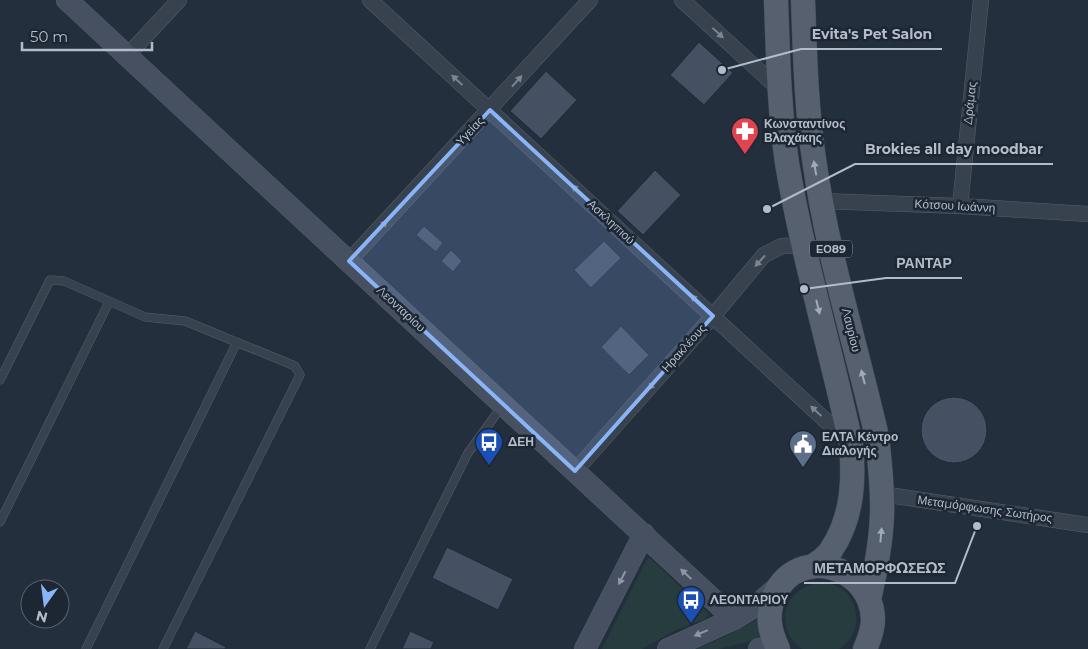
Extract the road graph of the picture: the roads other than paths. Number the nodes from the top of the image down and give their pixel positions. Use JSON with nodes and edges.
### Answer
{"nodes":[{"id":1,"x":67,"y":0,"type":"edge"},
{"id":2,"x":179,"y":0,"type":"edge"},
{"id":3,"x":370,"y":0,"type":"edge"},
{"id":4,"x":590,"y":0,"type":"edge"},
{"id":5,"x":682,"y":0,"type":"edge"},
{"id":6,"x":776,"y":0,"type":"edge"},
{"id":7,"x":803,"y":0,"type":"edge"},
{"id":8,"x":981,"y":0,"type":"edge"},
{"id":9,"x":127,"y":56,"type":"junction"},
{"id":10,"x":779,"y":89,"type":"junction"},
{"id":11,"x":490,"y":110,"type":"junction"},
{"id":12,"x":821,"y":201,"type":"junction"},
{"id":13,"x":960,"y":206,"type":"junction"},
{"id":14,"x":1088,"y":214,"type":"edge"},
{"id":15,"x":803,"y":245,"type":"junction"},
{"id":16,"x":349,"y":261,"type":"junction"},
{"id":17,"x":109,"y":302,"type":"junction"},
{"id":18,"x":713,"y":316,"type":"junction"},
{"id":19,"x":238,"y":342,"type":"junction"},
{"id":20,"x":0,"y":380,"type":"edge"},
{"id":21,"x":503,"y":404,"type":"junction"},
{"id":22,"x":851,"y":444,"type":"junction"},
{"id":23,"x":575,"y":471,"type":"junction"},
{"id":24,"x":882,"y":494,"type":"junction"},
{"id":25,"x":0,"y":522,"type":"edge"},
{"id":26,"x":1088,"y":525,"type":"edge"},
{"id":27,"x":644,"y":534,"type":"junction"},
{"id":28,"x":812,"y":567,"type":"junction"},
{"id":29,"x":780,"y":585,"type":"junction"},
{"id":30,"x":869,"y":600,"type":"junction"},
{"id":31,"x":734,"y":619,"type":"junction"},
{"id":32,"x":868,"y":646,"type":"edge"},
{"id":33,"x":587,"y":647,"type":"edge"},
{"id":34,"x":86,"y":649,"type":"edge"},
{"id":35,"x":163,"y":649,"type":"edge"},
{"id":36,"x":370,"y":649,"type":"edge"},
{"id":37,"x":668,"y":649,"type":"edge"},
{"id":38,"x":759,"y":649,"type":"edge"},
{"id":39,"x":778,"y":649,"type":"edge"}],
"edges":[{"from":1,"to":9,"type":"street","name":"Λεονταρίου"},
{"from":2,"to":9,"type":"street"},
{"from":11,"to":3,"type":"street","name":"Ασκληπιού","one_way":true},
{"from":11,"to":4,"type":"street","name":"Υγείας","one_way":true},
{"from":5,"to":10,"type":"street","one_way":true},
{"from":6,"to":10,"type":"main road","name":"Λαυρίου","number":"ΕΟ89"},
{"from":12,"to":7,"type":"main road","name":"Λαυρίου","number":"ΕΟ89","one_way":true},
{"from":8,"to":13,"type":"street","name":"Δράμας"},
{"from":9,"to":16,"type":"street","name":"Λεονταρίου"},
{"from":10,"to":15,"type":"main road","name":"Λαυρίου","number":"ΕΟ89"},
{"from":16,"to":11,"type":"street","name":"Υγείας","one_way":true},
{"from":18,"to":11,"type":"street","name":"Ασκληπιού","one_way":true},
{"from":12,"to":13,"type":"street","name":"Κότσου Ιωάννη"},
{"from":24,"to":12,"type":"main road","name":"Λαυρίου","number":"ΕΟ89","one_way":true},
{"from":13,"to":14,"type":"street","name":"Κότσου Ιωάννη"},
{"from":15,"to":18,"type":"street","name":"Ηρακλέους","one_way":true},
{"from":15,"to":22,"type":"main road","name":"Λαυρίου","number":"ΕΟ89","one_way":true},
{"from":16,"to":21,"type":"street","name":"Λεονταρίου"},
{"from":17,"to":19,"type":"lane"},
{"from":17,"to":20,"type":"lane"},
{"from":17,"to":25,"type":"lane"},
{"from":22,"to":18,"type":"street","name":"Ασκληπιού","one_way":true},
{"from":18,"to":23,"type":"street","name":"Ηρακλέους","one_way":true},
{"from":19,"to":34,"type":"lane"},
{"from":19,"to":35,"type":"lane"},
{"from":21,"to":23,"type":"street","name":"Λεονταρίου"},
{"from":21,"to":36,"type":"lane"},
{"from":22,"to":28,"type":"main road","name":"Λαυρίου","number":"ΕΟ89"},
{"from":23,"to":27,"type":"street","name":"Λεονταρίου"},
{"from":24,"to":26,"type":"street","name":"Μεταμόρφωσης Σωτήρος"},
{"from":30,"to":24,"type":"main road","name":"Λαυρίου","number":"ΕΟ89","one_way":true},
{"from":31,"to":27,"type":"street","name":"Λεονταρίου","one_way":true},
{"from":27,"to":33,"type":"street","one_way":true},
{"from":28,"to":29,"type":"main road","name":"Λαυρίου","number":"ΕΟ89"},
{"from":28,"to":30,"type":"main road","name":"Λαυρίου","number":"ΕΟ89"},
{"from":29,"to":31,"type":"street"},
{"from":29,"to":39,"type":"main road"},
{"from":30,"to":32,"type":"main road","name":"Λαυρίου","number":"ΕΟ89"},
{"from":31,"to":37,"type":"street","one_way":true},
{"from":38,"to":39,"type":"street"}]}
